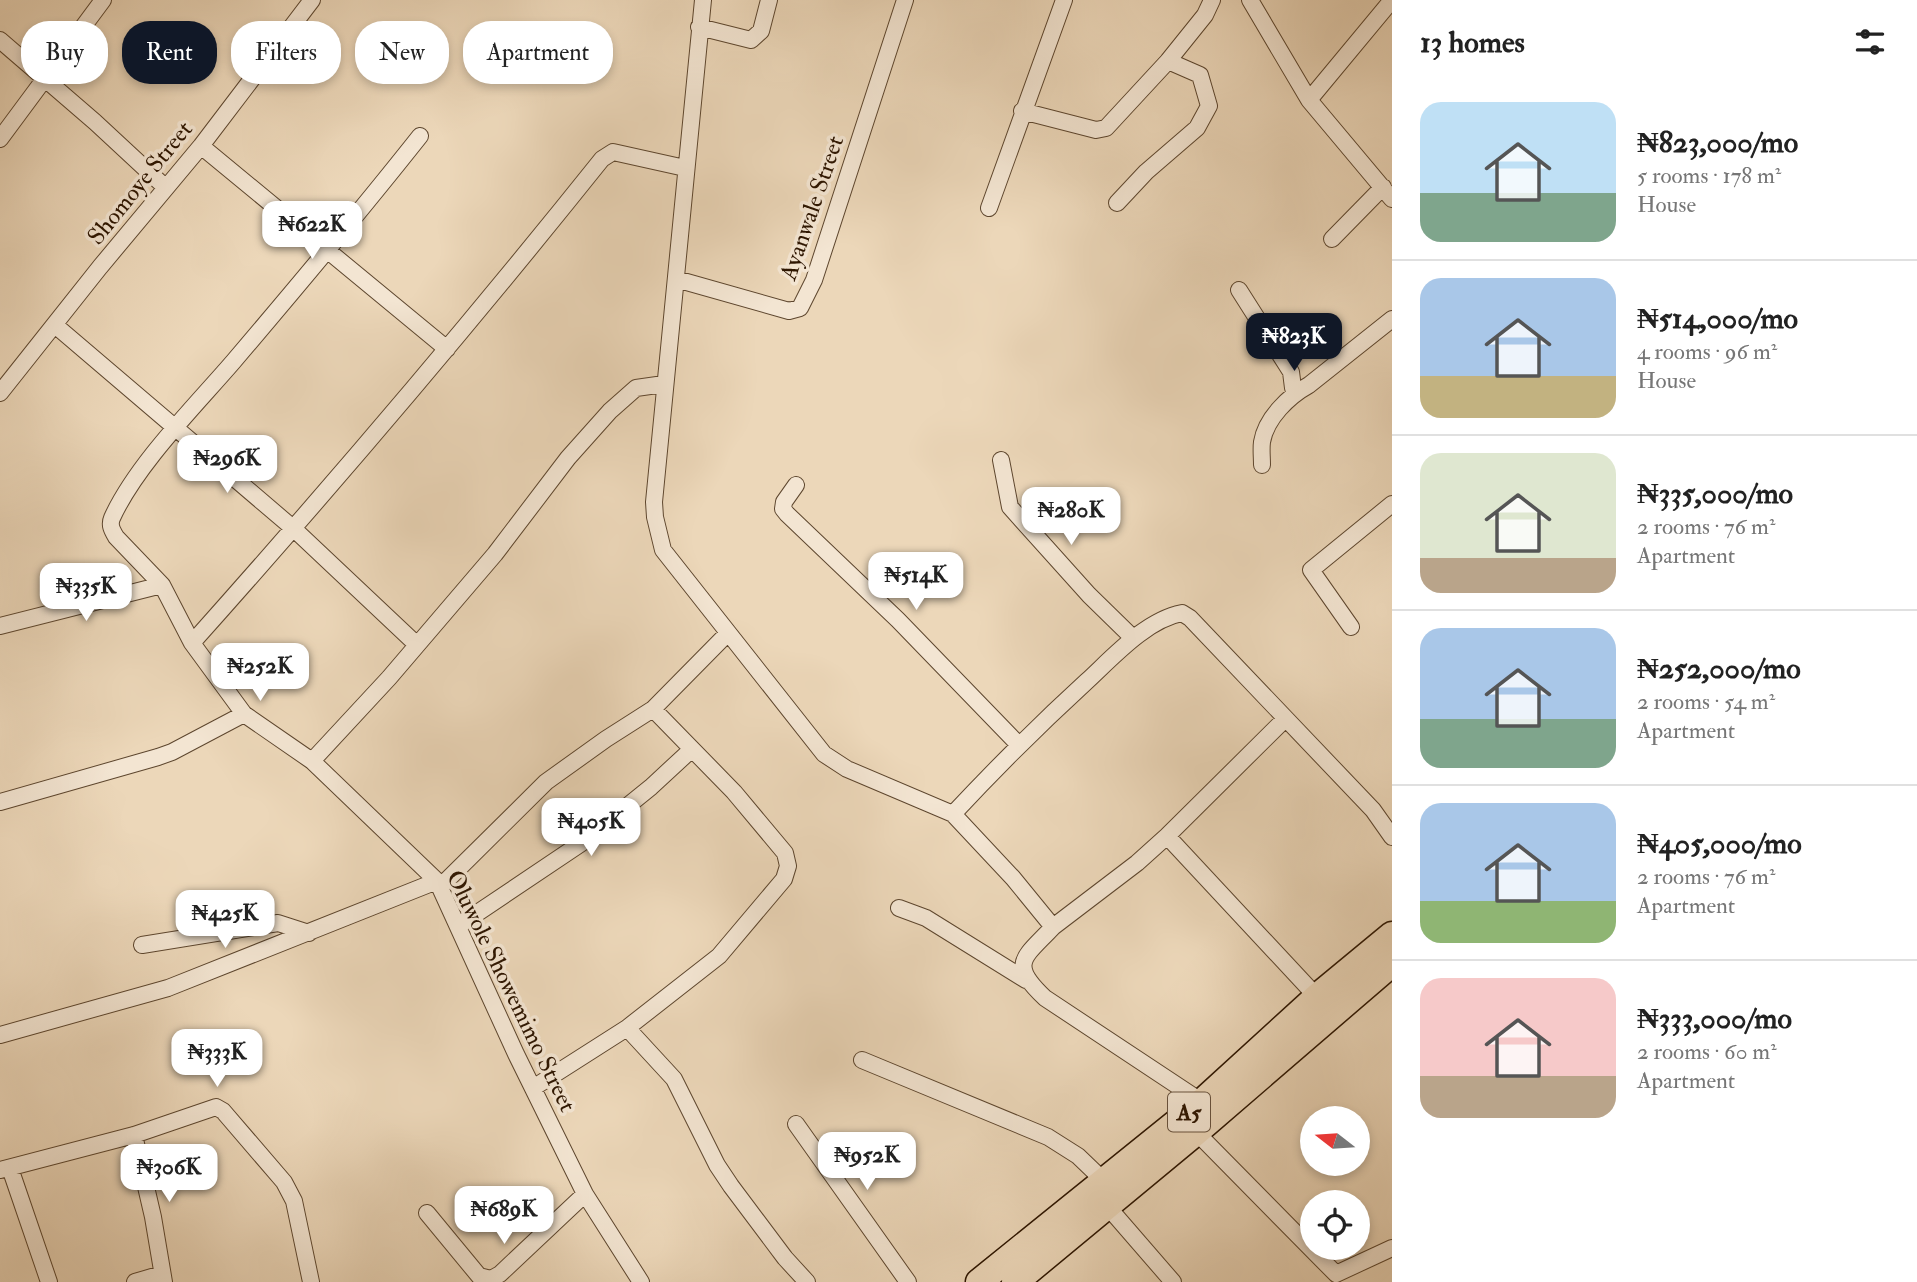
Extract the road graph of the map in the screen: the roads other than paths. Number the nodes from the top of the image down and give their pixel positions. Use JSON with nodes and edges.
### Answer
{"nodes":[{"id":1,"x":103,"y":0,"type":"edge"},
{"id":2,"x":312,"y":0,"type":"edge"},
{"id":3,"x":702,"y":0,"type":"edge"},
{"id":4,"x":769,"y":0,"type":"edge"},
{"id":5,"x":905,"y":0,"type":"edge"},
{"id":6,"x":1064,"y":0,"type":"edge"},
{"id":7,"x":1212,"y":0,"type":"edge"},
{"id":8,"x":1250,"y":0,"type":"edge"},
{"id":9,"x":1392,"y":0,"type":"edge"},
{"id":10,"x":87,"y":21,"type":"edge"},
{"id":11,"x":699,"y":27,"type":"junction"},
{"id":12,"x":0,"y":40,"type":"edge"},
{"id":13,"x":21,"y":59,"type":"edge"},
{"id":14,"x":1168,"y":61,"type":"junction"},
{"id":15,"x":40,"y":84,"type":"edge"},
{"id":16,"x":50,"y":84,"type":"edge"},
{"id":17,"x":1309,"y":100,"type":"junction"},
{"id":18,"x":1022,"y":111,"type":"junction"},
{"id":19,"x":420,"y":136,"type":"dead end"},
{"id":20,"x":0,"y":139,"type":"edge"},
{"id":21,"x":201,"y":146,"type":"junction"},
{"id":22,"x":685,"y":168,"type":"junction"},
{"id":23,"x":166,"y":187,"type":"junction"},
{"id":24,"x":1387,"y":193,"type":"edge"},
{"id":25,"x":1117,"y":203,"type":"dead end"},
{"id":26,"x":989,"y":208,"type":"dead end"},
{"id":27,"x":1332,"y":239,"type":"dead end"},
{"id":28,"x":328,"y":251,"type":"junction"},
{"id":29,"x":676,"y":279,"type":"junction"},
{"id":30,"x":1239,"y":290,"type":"dead end"},
{"id":31,"x":1392,"y":319,"type":"edge"},
{"id":32,"x":56,"y":326,"type":"junction"},
{"id":33,"x":447,"y":349,"type":"junction"},
{"id":34,"x":664,"y":384,"type":"junction"},
{"id":35,"x":1296,"y":392,"type":"junction"},
{"id":36,"x":0,"y":393,"type":"edge"},
{"id":37,"x":176,"y":428,"type":"junction"},
{"id":38,"x":1001,"y":460,"type":"dead end"},
{"id":39,"x":1262,"y":465,"type":"dead end"},
{"id":40,"x":796,"y":485,"type":"dead end"},
{"id":41,"x":1392,"y":504,"type":"edge"},
{"id":42,"x":294,"y":529,"type":"junction"},
{"id":43,"x":162,"y":585,"type":"junction"},
{"id":44,"x":0,"y":626,"type":"edge"},
{"id":45,"x":1351,"y":627,"type":"dead end"},
{"id":46,"x":728,"y":633,"type":"junction"},
{"id":47,"x":1133,"y":638,"type":"junction"},
{"id":48,"x":192,"y":643,"type":"junction"},
{"id":49,"x":416,"y":644,"type":"junction"},
{"id":50,"x":653,"y":709,"type":"junction"},
{"id":51,"x":244,"y":714,"type":"junction"},
{"id":52,"x":1285,"y":719,"type":"junction"},
{"id":53,"x":1019,"y":745,"type":"junction"},
{"id":54,"x":692,"y":749,"type":"junction"},
{"id":55,"x":313,"y":761,"type":"junction"},
{"id":56,"x":0,"y":802,"type":"edge"},
{"id":57,"x":953,"y":814,"type":"junction"},
{"id":58,"x":1167,"y":836,"type":"junction"},
{"id":59,"x":1392,"y":837,"type":"edge"},
{"id":60,"x":439,"y":884,"type":"junction"},
{"id":61,"x":899,"y":908,"type":"dead end"},
{"id":62,"x":458,"y":926,"type":"junction"},
{"id":63,"x":1053,"y":927,"type":"junction"},
{"id":64,"x":309,"y":933,"type":"junction"},
{"id":65,"x":1392,"y":935,"type":"edge"},
{"id":66,"x":142,"y":944,"type":"dead end"},
{"id":67,"x":1392,"y":963,"type":"edge"},
{"id":68,"x":1026,"y":980,"type":"junction"},
{"id":69,"x":1317,"y":997,"type":"junction"},
{"id":70,"x":628,"y":1028,"type":"junction"},
{"id":71,"x":0,"y":1035,"type":"edge"},
{"id":72,"x":862,"y":1060,"type":"dead end"},
{"id":73,"x":533,"y":1088,"type":"junction"},
{"id":74,"x":1202,"y":1102,"type":"junction"},
{"id":75,"x":796,"y":1124,"type":"dead end"},
{"id":76,"x":1196,"y":1132,"type":"junction"},
{"id":77,"x":134,"y":1135,"type":"junction"},
{"id":78,"x":5,"y":1169,"type":"edge"},
{"id":79,"x":1103,"y":1180,"type":"junction"},
{"id":80,"x":585,"y":1194,"type":"junction"},
{"id":81,"x":1108,"y":1207,"type":"junction"},
{"id":82,"x":427,"y":1213,"type":"dead end"},
{"id":83,"x":1392,"y":1248,"type":"edge"},
{"id":84,"x":163,"y":1278,"type":"edge"},
{"id":85,"x":1339,"y":1278,"type":"edge"},
{"id":86,"x":49,"y":1282,"type":"edge"},
{"id":87,"x":135,"y":1282,"type":"edge"},
{"id":88,"x":311,"y":1282,"type":"edge"},
{"id":89,"x":641,"y":1282,"type":"edge"},
{"id":90,"x":807,"y":1282,"type":"edge"},
{"id":91,"x":908,"y":1282,"type":"edge"},
{"id":92,"x":979,"y":1282,"type":"edge"},
{"id":93,"x":1015,"y":1282,"type":"edge"},
{"id":94,"x":1173,"y":1282,"type":"edge"}],
"edges":[{"from":1,"to":10,"type":"street"},
{"from":2,"to":21,"type":"street","name":"Shomoye Street"},
{"from":3,"to":11,"type":"street"},
{"from":4,"to":11,"type":"street"},
{"from":5,"to":29,"type":"street","name":"Ayanwale Street"},
{"from":6,"to":18,"type":"street"},
{"from":7,"to":14,"type":"street"},
{"from":8,"to":17,"type":"street"},
{"from":9,"to":17,"type":"street"},
{"from":11,"to":22,"type":"street"},
{"from":12,"to":13,"type":"street"},
{"from":14,"to":18,"type":"street"},
{"from":14,"to":25,"type":"street"},
{"from":15,"to":20,"type":"street"},
{"from":16,"to":23,"type":"street"},
{"from":17,"to":24,"type":"street"},
{"from":18,"to":26,"type":"street"},
{"from":19,"to":28,"type":"street","name":"Oluwole Showemimo Street"},
{"from":21,"to":23,"type":"street","name":"Shomoye Street"},
{"from":21,"to":28,"type":"street"},
{"from":22,"to":29,"type":"street"},
{"from":22,"to":33,"type":"street"},
{"from":23,"to":32,"type":"street","name":"Shomoye Street"},
{"from":24,"to":27,"type":"street"},
{"from":28,"to":33,"type":"street"},
{"from":28,"to":37,"type":"street","name":"Oluwole Showemimo Street"},
{"from":29,"to":34,"type":"street"},
{"from":30,"to":35,"type":"street"},
{"from":31,"to":35,"type":"street"},
{"from":32,"to":36,"type":"street","name":"Shomoye Street"},
{"from":32,"to":37,"type":"street"},
{"from":33,"to":42,"type":"street"},
{"from":34,"to":46,"type":"street"},
{"from":34,"to":49,"type":"street"},
{"from":35,"to":39,"type":"street"},
{"from":37,"to":42,"type":"street"},
{"from":37,"to":43,"type":"street","name":"Oluwole Showemimo Street"},
{"from":38,"to":47,"type":"street"},
{"from":40,"to":53,"type":"street"},
{"from":41,"to":45,"type":"street"},
{"from":42,"to":48,"type":"street"},
{"from":42,"to":49,"type":"street"},
{"from":43,"to":44,"type":"street"},
{"from":43,"to":48,"type":"street","name":"Oluwole Showemimo Street"},
{"from":46,"to":50,"type":"street"},
{"from":46,"to":57,"type":"street"},
{"from":47,"to":52,"type":"street"},
{"from":47,"to":53,"type":"street"},
{"from":48,"to":51,"type":"street","name":"Oluwole Showemimo Street"},
{"from":49,"to":55,"type":"street"},
{"from":50,"to":54,"type":"street"},
{"from":50,"to":60,"type":"street"},
{"from":51,"to":55,"type":"street","name":"Oluwole Showemimo Street"},
{"from":51,"to":56,"type":"street"},
{"from":52,"to":58,"type":"street"},
{"from":52,"to":59,"type":"street"},
{"from":53,"to":57,"type":"street"},
{"from":54,"to":62,"type":"street"},
{"from":54,"to":70,"type":"street"},
{"from":55,"to":60,"type":"street","name":"Oluwole Showemimo Street"},
{"from":57,"to":63,"type":"street"},
{"from":58,"to":63,"type":"street"},
{"from":58,"to":69,"type":"street"},
{"from":60,"to":62,"type":"street","name":"Oluwole Showemimo Street"},
{"from":60,"to":64,"type":"street"},
{"from":61,"to":68,"type":"street"},
{"from":62,"to":73,"type":"street","name":"Oluwole Showemimo Street"},
{"from":63,"to":68,"type":"street"},
{"from":64,"to":66,"type":"street"},
{"from":64,"to":71,"type":"street"},
{"from":65,"to":69,"type":"highway","number":"A5"},
{"from":67,"to":76,"type":"highway","number":"A5"},
{"from":68,"to":74,"type":"street"},
{"from":69,"to":74,"type":"highway","number":"A5"},
{"from":70,"to":73,"type":"street"},
{"from":70,"to":90,"type":"street"},
{"from":72,"to":79,"type":"street"},
{"from":73,"to":80,"type":"street","name":"Oluwole Showemimo Street"},
{"from":74,"to":79,"type":"highway","number":"A5"},
{"from":75,"to":91,"type":"street"},
{"from":76,"to":81,"type":"highway","number":"A5"},
{"from":76,"to":85,"type":"street"},
{"from":77,"to":78,"type":"street"},
{"from":77,"to":84,"type":"street"},
{"from":77,"to":88,"type":"street"},
{"from":78,"to":86,"type":"street"},
{"from":79,"to":92,"type":"highway","number":"A5"},
{"from":80,"to":82,"type":"street"},
{"from":80,"to":89,"type":"street","name":"Oluwole Showemimo Street"},
{"from":81,"to":93,"type":"highway","number":"A5"},
{"from":81,"to":94,"type":"street"},
{"from":83,"to":85,"type":"street"},
{"from":84,"to":87,"type":"street"}]}
